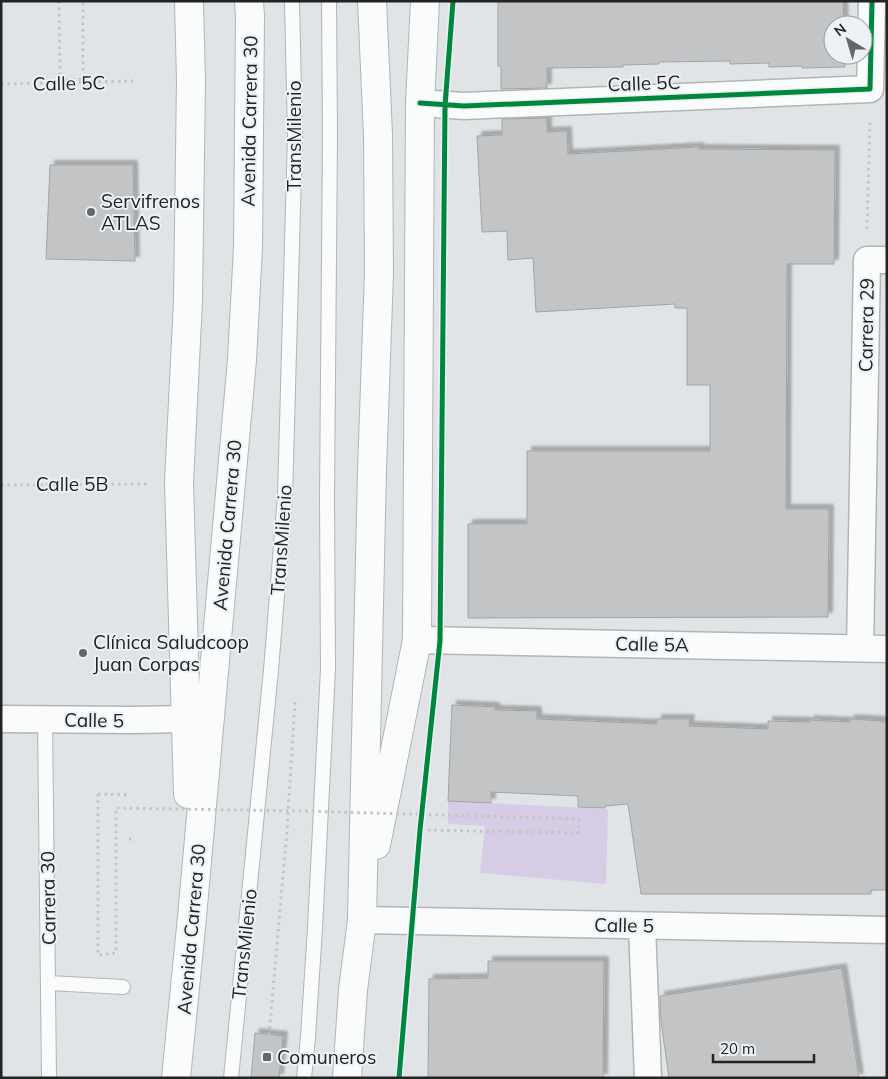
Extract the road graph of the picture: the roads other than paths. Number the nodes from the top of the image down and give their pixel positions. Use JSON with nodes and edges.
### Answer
{"nodes":[{"id":1,"x":189,"y":1,"type":"edge"},
{"id":2,"x":249,"y":1,"type":"edge"},
{"id":3,"x":292,"y":1,"type":"edge"},
{"id":4,"x":329,"y":1,"type":"edge"},
{"id":5,"x":372,"y":1,"type":"edge"},
{"id":6,"x":425,"y":1,"type":"edge"},
{"id":7,"x":872,"y":1,"type":"edge"},
{"id":8,"x":420,"y":103,"type":"junction"},
{"id":9,"x":877,"y":260,"type":"edge"},
{"id":10,"x":417,"y":640,"type":"junction"},
{"id":11,"x":860,"y":648,"type":"junction"},
{"id":12,"x":887,"y":649,"type":"edge"},
{"id":13,"x":1,"y":719,"type":"edge"},
{"id":14,"x":45,"y":719,"type":"junction"},
{"id":15,"x":186,"y":719,"type":"junction"},
{"id":16,"x":192,"y":917,"type":"junction"},
{"id":17,"x":362,"y":920,"type":"junction"},
{"id":18,"x":642,"y":926,"type":"junction"},
{"id":19,"x":887,"y":930,"type":"edge"},
{"id":20,"x":49,"y":983,"type":"junction"},
{"id":21,"x":123,"y":987,"type":"dead end"},
{"id":22,"x":49,"y":1078,"type":"edge"},
{"id":23,"x":176,"y":1078,"type":"edge"},
{"id":24,"x":231,"y":1078,"type":"edge"},
{"id":25,"x":304,"y":1078,"type":"edge"},
{"id":26,"x":347,"y":1078,"type":"edge"},
{"id":27,"x":648,"y":1078,"type":"edge"}],
"edges":[{"from":1,"to":15,"type":"highway"},
{"from":2,"to":16,"type":"highway","name":"Avenida Carrera 30"},
{"from":3,"to":24,"type":"lane","name":"TransMilenio"},
{"from":4,"to":25,"type":"lane","name":"TransMilenio"},
{"from":5,"to":17,"type":"highway"},
{"from":6,"to":8,"type":"highway"},
{"from":7,"to":8,"type":"street","name":"Calle 5C"},
{"from":8,"to":10,"type":"highway"},
{"from":9,"to":11,"type":"street","name":"Carrera 29"},
{"from":10,"to":11,"type":"street","name":"Calle 5A"},
{"from":10,"to":17,"type":"highway"},
{"from":11,"to":12,"type":"street","name":"Calle 5A"},
{"from":13,"to":14,"type":"street","name":"Calle 5"},
{"from":14,"to":15,"type":"street","name":"Calle 5"},
{"from":14,"to":20,"type":"lane","name":"Carrera 30"},
{"from":15,"to":16,"type":"highway"},
{"from":16,"to":23,"type":"highway","name":"Avenida Carrera 30"},
{"from":17,"to":18,"type":"street","name":"Calle 5"},
{"from":17,"to":26,"type":"highway"},
{"from":18,"to":19,"type":"street","name":"Calle 5"},
{"from":18,"to":27,"type":"street"},
{"from":20,"to":21,"type":"lane"},
{"from":20,"to":22,"type":"lane","name":"Carrera 30"}]}
